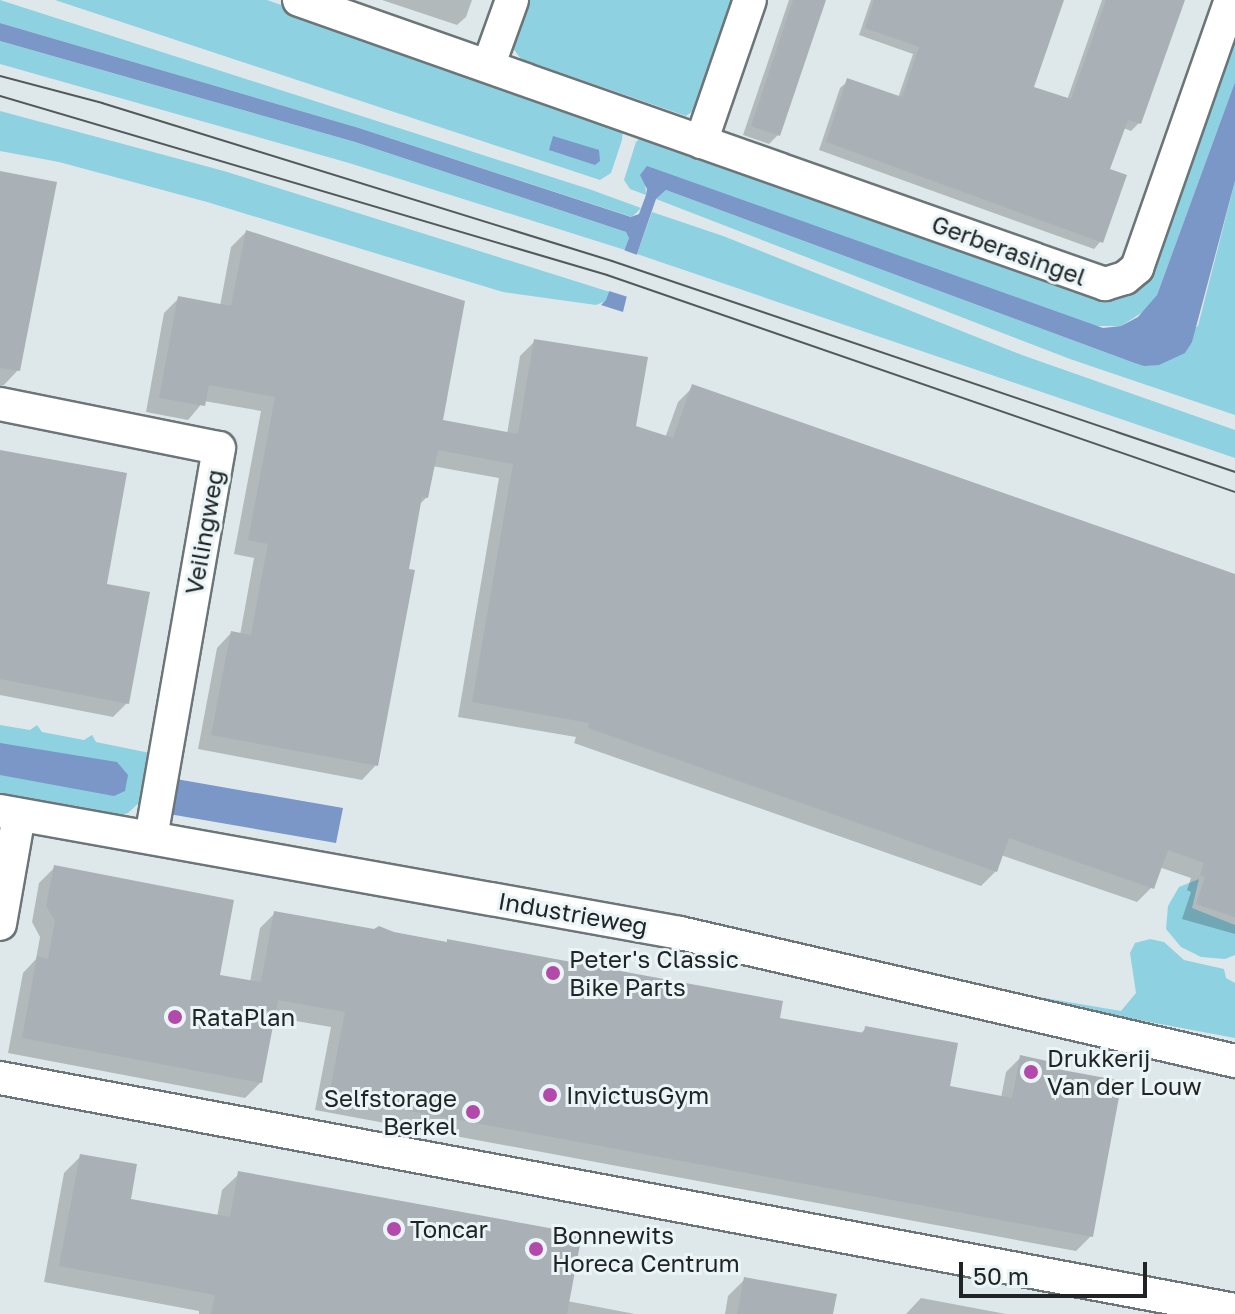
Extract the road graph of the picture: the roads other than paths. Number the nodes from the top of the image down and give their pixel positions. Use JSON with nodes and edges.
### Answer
{"nodes":[{"id":1,"x":299,"y":0,"type":"edge"},
{"id":2,"x":512,"y":0,"type":"edge"},
{"id":3,"x":750,"y":0,"type":"edge"},
{"id":4,"x":1231,"y":0,"type":"edge"},
{"id":5,"x":489,"y":64,"type":"junction"},
{"id":6,"x":701,"y":142,"type":"junction"},
{"id":7,"x":0,"y":404,"type":"edge"},
{"id":8,"x":10,"y":813,"type":"edge"},
{"id":9,"x":151,"y":836,"type":"junction"},
{"id":10,"x":0,"y":924,"type":"edge"},
{"id":11,"x":1235,"y":1061,"type":"edge"},
{"id":12,"x":0,"y":1078,"type":"edge"},
{"id":13,"x":1235,"y":1310,"type":"edge"}],
"edges":[{"from":1,"to":5,"type":"street","name":"Gerberasingel"},
{"from":2,"to":5,"type":"street"},
{"from":3,"to":6,"type":"street"},
{"from":4,"to":6,"type":"street","name":"Gerberasingel"},
{"from":5,"to":6,"type":"street","name":"Gerberasingel"},
{"from":7,"to":9,"type":"street","name":"Veilingweg"},
{"from":8,"to":9,"type":"street","name":"Industrieweg"},
{"from":8,"to":10,"type":"street"},
{"from":9,"to":11,"type":"street","name":"Industrieweg"},
{"from":12,"to":13,"type":"street"}]}
